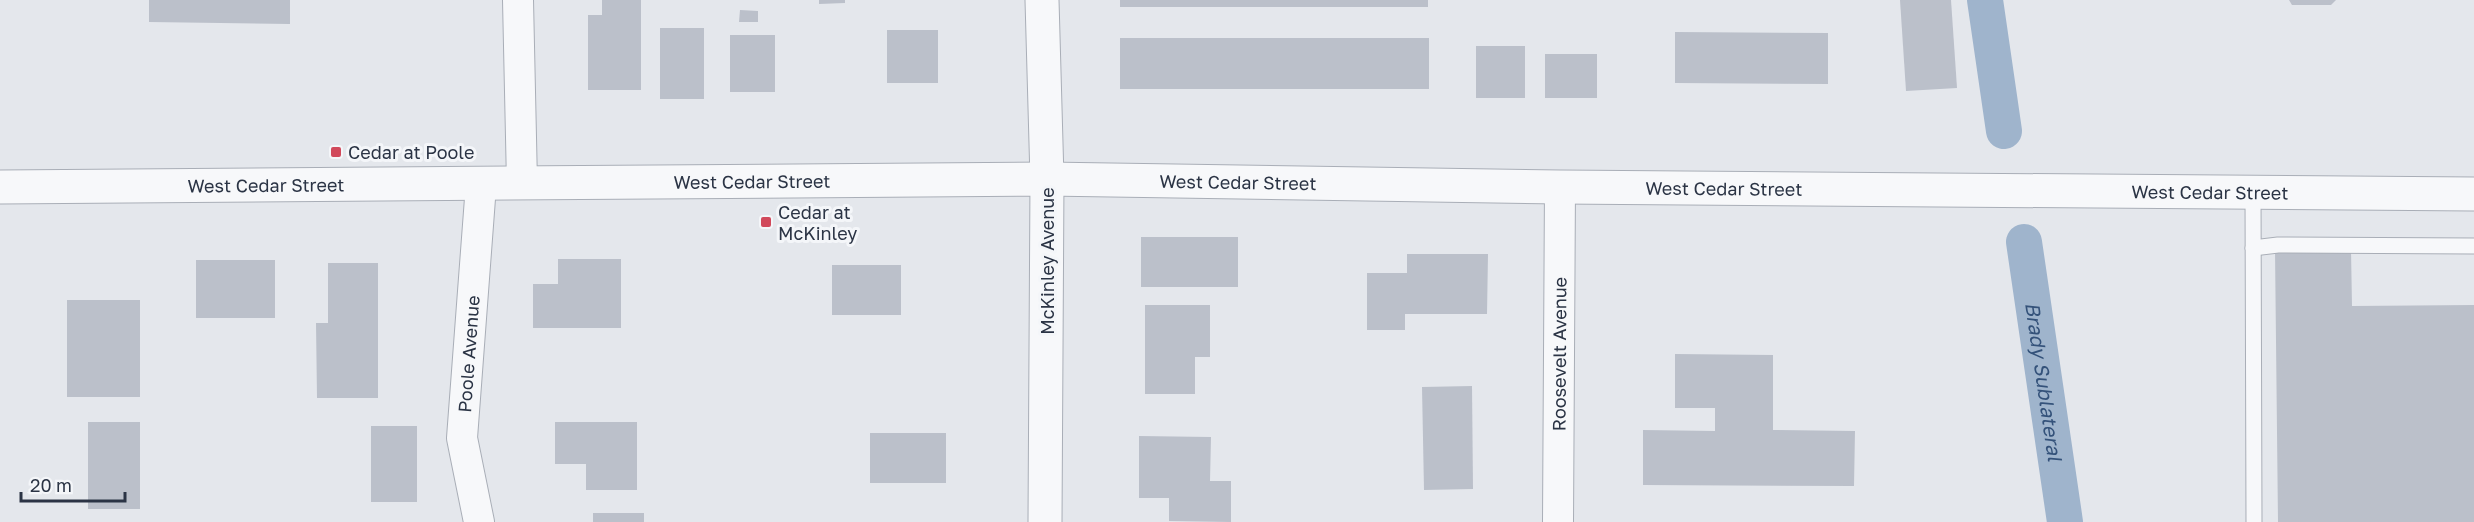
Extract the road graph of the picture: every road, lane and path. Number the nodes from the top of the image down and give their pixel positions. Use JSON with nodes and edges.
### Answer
{"nodes":[{"id":1,"x":518,"y":0,"type":"edge"},
{"id":2,"x":1042,"y":0,"type":"edge"},
{"id":3,"x":1047,"y":179,"type":"junction"},
{"id":4,"x":522,"y":183,"type":"junction"},
{"id":5,"x":481,"y":185,"type":"junction"},
{"id":6,"x":0,"y":187,"type":"edge"},
{"id":7,"x":1560,"y":187,"type":"junction"},
{"id":8,"x":2253,"y":192,"type":"junction"},
{"id":9,"x":2474,"y":194,"type":"edge"},
{"id":10,"x":2474,"y":246,"type":"edge"},
{"id":11,"x":2253,"y":248,"type":"junction"},
{"id":12,"x":479,"y":522,"type":"edge"},
{"id":13,"x":1045,"y":522,"type":"edge"},
{"id":14,"x":1558,"y":522,"type":"edge"},
{"id":15,"x":2254,"y":522,"type":"edge"}],
"edges":[{"from":1,"to":4,"type":"street"},
{"from":2,"to":3,"type":"street","name":"McKinley Avenue"},
{"from":3,"to":4,"type":"street","name":"West Cedar Street"},
{"from":3,"to":7,"type":"street","name":"West Cedar Street"},
{"from":3,"to":13,"type":"street","name":"McKinley Avenue"},
{"from":4,"to":5,"type":"street","name":"West Cedar Street"},
{"from":5,"to":6,"type":"street","name":"West Cedar Street"},
{"from":5,"to":12,"type":"street","name":"Poole Avenue"},
{"from":7,"to":8,"type":"street","name":"West Cedar Street"},
{"from":7,"to":14,"type":"street","name":"Roosevelt Avenue"},
{"from":8,"to":9,"type":"street","name":"West Cedar Street"},
{"from":8,"to":11,"type":"lane"},
{"from":10,"to":11,"type":"lane"},
{"from":11,"to":15,"type":"lane"}]}
